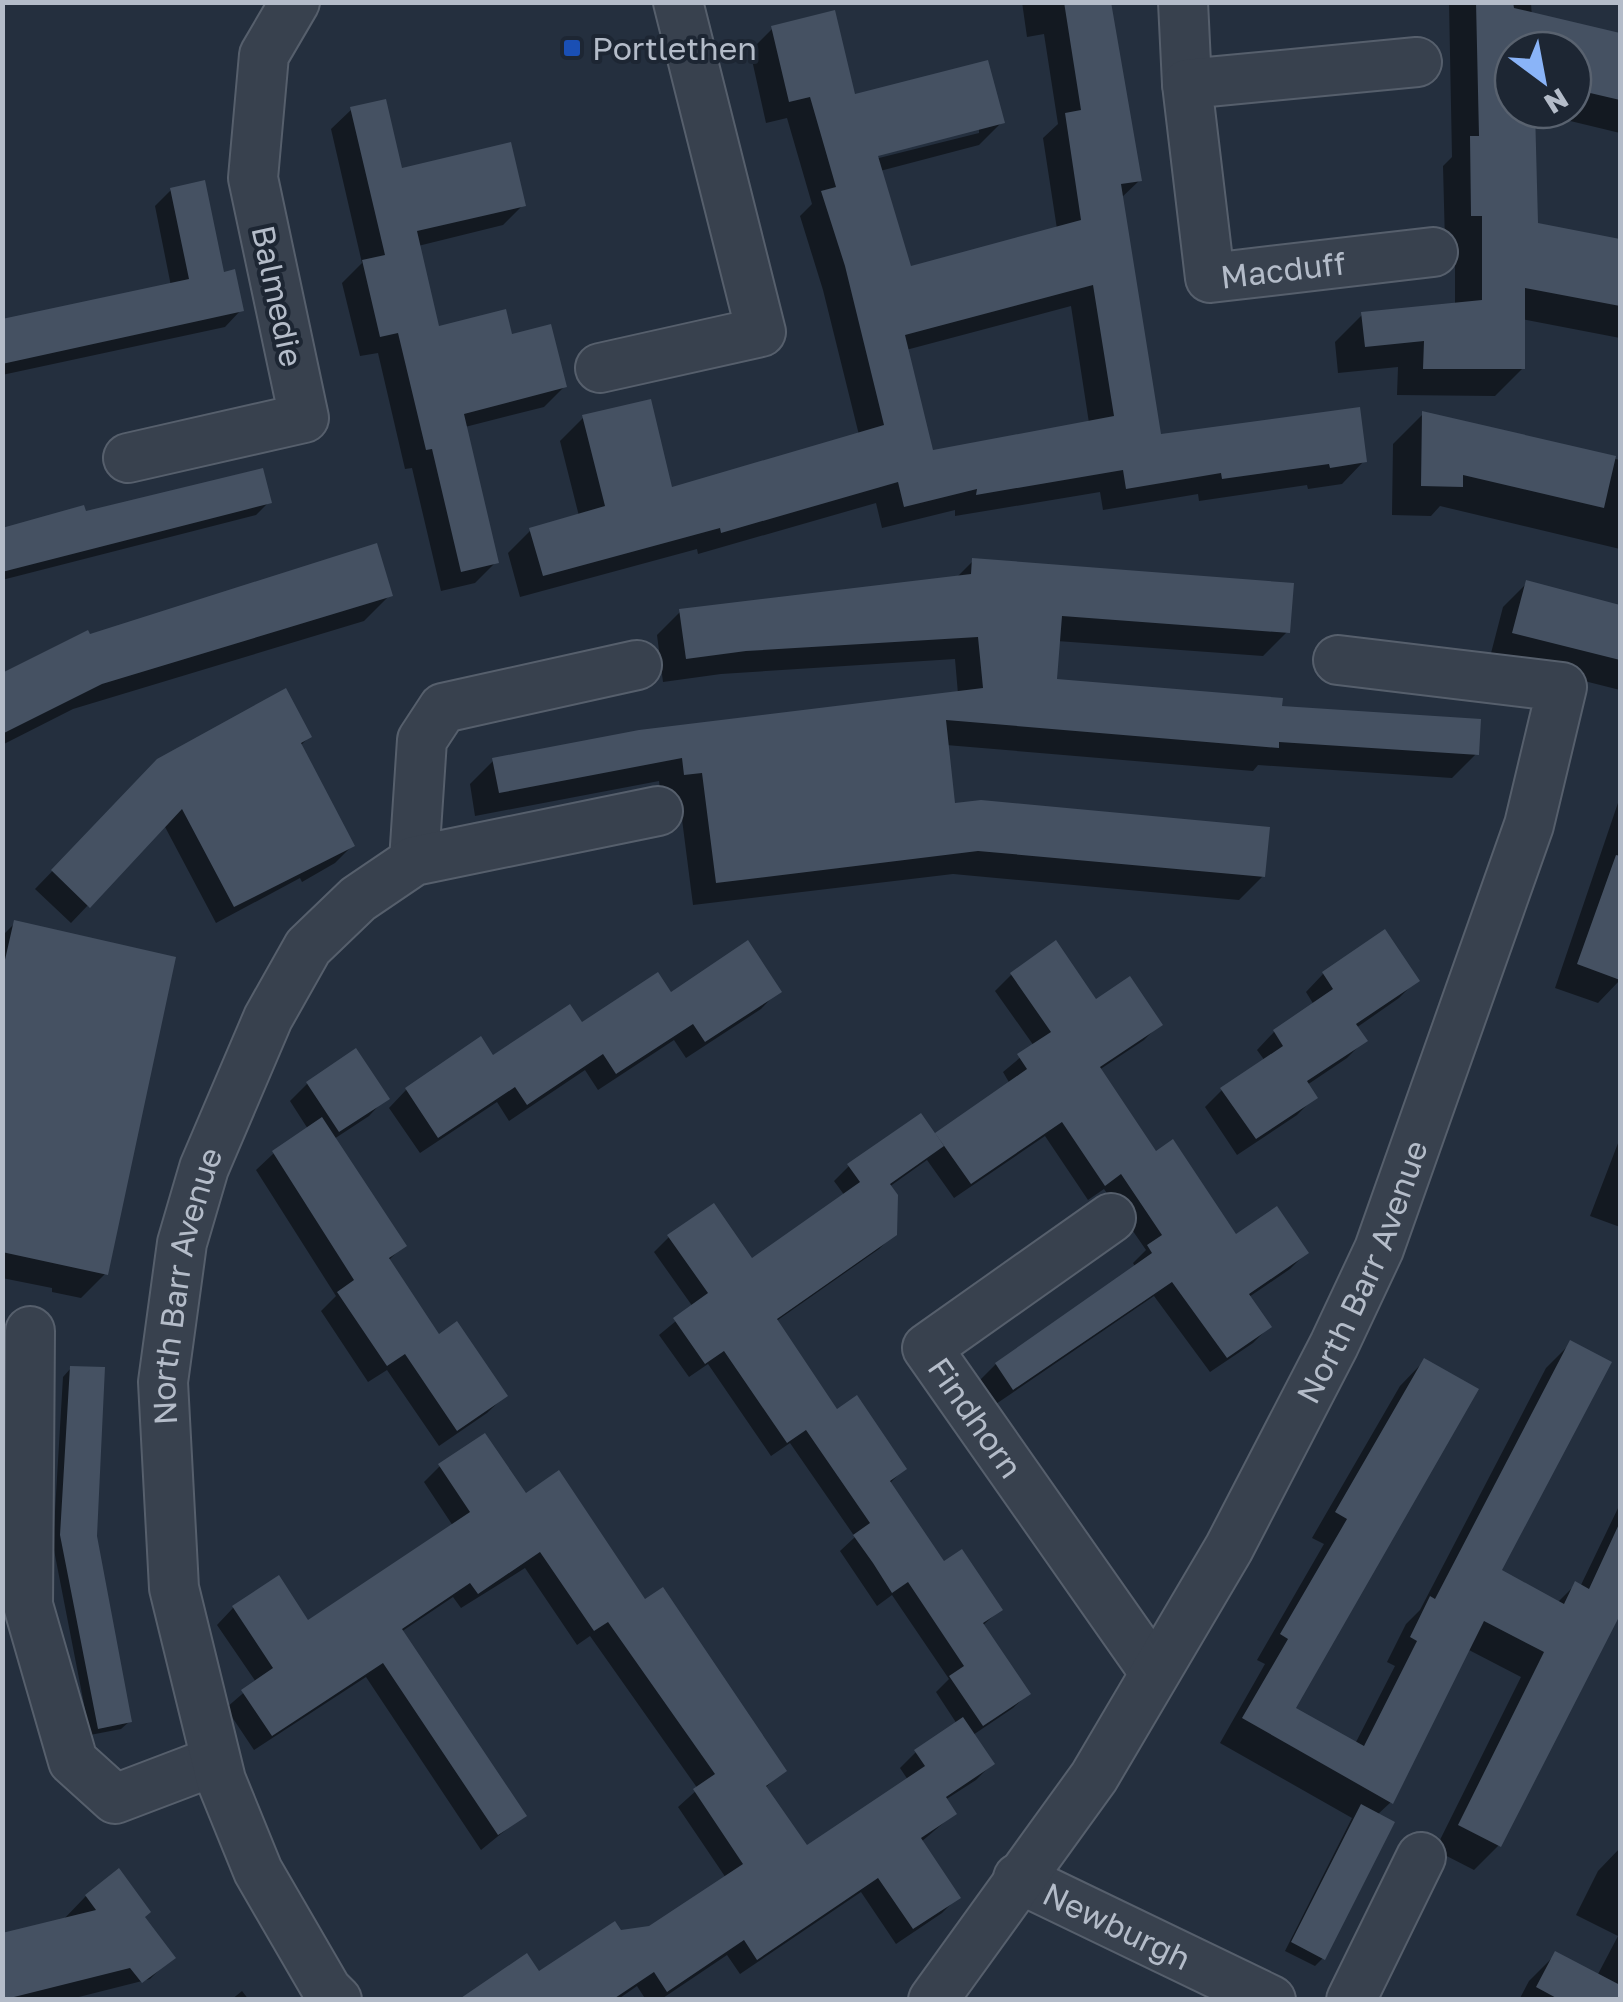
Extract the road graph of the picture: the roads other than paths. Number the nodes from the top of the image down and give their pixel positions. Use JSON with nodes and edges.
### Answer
{"nodes":[{"id":1,"x":295,"y":2,"type":"edge"},
{"id":2,"x":678,"y":2,"type":"edge"},
{"id":3,"x":1183,"y":2,"type":"edge"},
{"id":4,"x":1417,"y":62,"type":"dead end"},
{"id":5,"x":1187,"y":84,"type":"junction"},
{"id":6,"x":1433,"y":252,"type":"dead end"},
{"id":7,"x":600,"y":368,"type":"dead end"},
{"id":8,"x":128,"y":458,"type":"dead end"},
{"id":9,"x":1338,"y":660,"type":"dead end"},
{"id":10,"x":637,"y":665,"type":"dead end"},
{"id":11,"x":658,"y":811,"type":"dead end"},
{"id":12,"x":414,"y":860,"type":"junction"},
{"id":13,"x":1111,"y":1218,"type":"dead end"},
{"id":14,"x":30,"y":1331,"type":"dead end"},
{"id":15,"x":1154,"y":1672,"type":"junction"},
{"id":16,"x":214,"y":1760,"type":"junction"},
{"id":17,"x":1421,"y":1856,"type":"dead end"},
{"id":18,"x":1018,"y":1878,"type":"junction"},
{"id":19,"x":337,"y":2000,"type":"edge"},
{"id":20,"x":933,"y":2000,"type":"edge"},
{"id":21,"x":1271,"y":2000,"type":"edge"},
{"id":22,"x":1351,"y":2000,"type":"edge"}],
"edges":[{"from":1,"to":8,"type":"street","name":"Balmedie"},
{"from":2,"to":7,"type":"street"},
{"from":3,"to":5,"type":"street","name":"Macduff"},
{"from":4,"to":5,"type":"street"},
{"from":5,"to":6,"type":"street","name":"Macduff"},
{"from":9,"to":15,"type":"street","name":"North Barr Avenue"},
{"from":10,"to":12,"type":"street"},
{"from":11,"to":12,"type":"street","name":"North Barr Avenue"},
{"from":12,"to":16,"type":"street","name":"North Barr Avenue"},
{"from":13,"to":15,"type":"street","name":"Findhorn"},
{"from":14,"to":16,"type":"street"},
{"from":15,"to":18,"type":"street","name":"North Barr Avenue"},
{"from":16,"to":19,"type":"street","name":"North Barr Avenue"},
{"from":17,"to":22,"type":"street"},
{"from":18,"to":20,"type":"street","name":"North Barr Avenue"},
{"from":18,"to":21,"type":"street","name":"Newburgh"}]}
